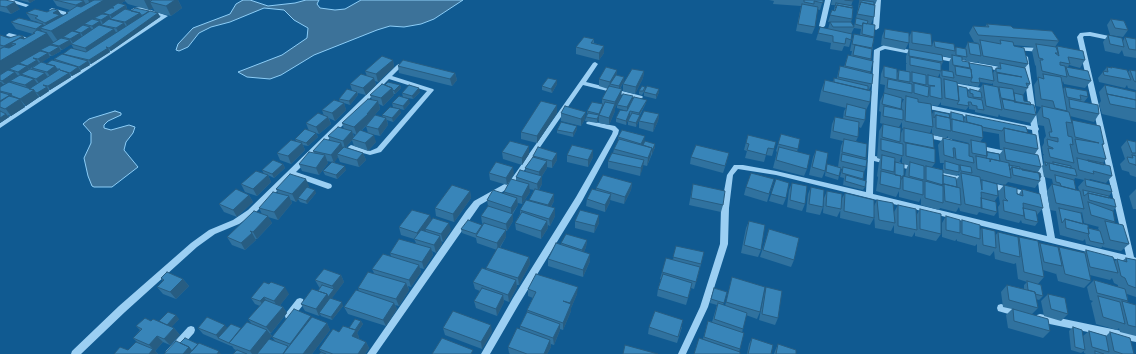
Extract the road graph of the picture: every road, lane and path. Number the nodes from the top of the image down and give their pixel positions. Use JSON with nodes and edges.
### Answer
{"nodes":[{"id":1,"x":7,"y":0,"type":"edge"},
{"id":2,"x":878,"y":0,"type":"edge"},
{"id":3,"x":826,"y":1,"type":"edge"},
{"id":4,"x":26,"y":5,"type":"dead end"},
{"id":5,"x":52,"y":10,"type":"edge"},
{"id":6,"x":83,"y":14,"type":"edge"},
{"id":7,"x":78,"y":17,"type":"junction"},
{"id":8,"x":123,"y":17,"type":"edge"},
{"id":9,"x":72,"y":20,"type":"edge"},
{"id":10,"x":822,"y":26,"type":"edge"},
{"id":11,"x":876,"y":28,"type":"edge"},
{"id":12,"x":10,"y":35,"type":"dead end"},
{"id":13,"x":42,"y":38,"type":"edge"},
{"id":14,"x":1121,"y":40,"type":"edge"},
{"id":15,"x":36,"y":41,"type":"junction"},
{"id":16,"x":30,"y":45,"type":"edge"},
{"id":17,"x":1007,"y":48,"type":"edge"},
{"id":18,"x":1022,"y":49,"type":"junction"},
{"id":19,"x":1043,"y":50,"type":"edge"},
{"id":20,"x":922,"y":54,"type":"edge"},
{"id":21,"x":930,"y":56,"type":"edge"},
{"id":22,"x":595,"y":64,"type":"dead end"},
{"id":23,"x":399,"y":66,"type":"edge"},
{"id":24,"x":875,"y":70,"type":"junction"},
{"id":25,"x":883,"y":71,"type":"edge"},
{"id":26,"x":1013,"y":71,"type":"edge"},
{"id":27,"x":1021,"y":73,"type":"edge"},
{"id":28,"x":1028,"y":74,"type":"junction"},
{"id":29,"x":390,"y":77,"type":"junction"},
{"id":30,"x":937,"y":82,"type":"edge"},
{"id":31,"x":583,"y":83,"type":"junction"},
{"id":32,"x":992,"y":92,"type":"edge"},
{"id":33,"x":874,"y":96,"type":"junction"},
{"id":34,"x":640,"y":97,"type":"edge"},
{"id":35,"x":882,"y":98,"type":"edge"},
{"id":36,"x":1023,"y":98,"type":"edge"},
{"id":37,"x":1030,"y":100,"type":"junction"},
{"id":38,"x":920,"y":105,"type":"edge"},
{"id":39,"x":589,"y":123,"type":"dead end"},
{"id":40,"x":873,"y":124,"type":"junction"},
{"id":41,"x":0,"y":126,"type":"edge"},
{"id":42,"x":881,"y":126,"type":"edge"},
{"id":43,"x":1036,"y":129,"type":"junction"},
{"id":44,"x":919,"y":134,"type":"edge"},
{"id":45,"x":956,"y":142,"type":"edge"},
{"id":46,"x":972,"y":146,"type":"edge"},
{"id":47,"x":351,"y":147,"type":"dead end"},
{"id":48,"x":1017,"y":156,"type":"edge"},
{"id":49,"x":871,"y":158,"type":"junction"},
{"id":50,"x":1032,"y":159,"type":"edge"},
{"id":51,"x":1040,"y":161,"type":"junction"},
{"id":52,"x":290,"y":173,"type":"junction"},
{"id":53,"x":328,"y":186,"type":"dead end"},
{"id":54,"x":869,"y":195,"type":"junction"},
{"id":55,"x":1044,"y":198,"type":"junction"},
{"id":56,"x":1052,"y":240,"type":"junction"},
{"id":57,"x":1133,"y":260,"type":"edge"},
{"id":58,"x":300,"y":302,"type":"edge"},
{"id":59,"x":1001,"y":308,"type":"dead end"},
{"id":60,"x":282,"y":325,"type":"edge"},
{"id":61,"x":191,"y":330,"type":"dead end"},
{"id":62,"x":1136,"y":338,"type":"edge"},
{"id":63,"x":75,"y":354,"type":"edge"},
{"id":64,"x":169,"y":354,"type":"edge"},
{"id":65,"x":371,"y":354,"type":"edge"},
{"id":66,"x":485,"y":354,"type":"edge"},
{"id":67,"x":682,"y":354,"type":"edge"}],
"edges":[{"from":1,"to":4,"type":"street"},
{"from":2,"to":11,"type":"street"},
{"from":3,"to":10,"type":"street"},
{"from":5,"to":7,"type":"street"},
{"from":6,"to":7,"type":"street"},
{"from":7,"to":9,"type":"street"},
{"from":8,"to":41,"type":"street"},
{"from":12,"to":15,"type":"street"},
{"from":13,"to":15,"type":"street"},
{"from":14,"to":57,"type":"street"},
{"from":15,"to":16,"type":"street"},
{"from":17,"to":18,"type":"street"},
{"from":18,"to":19,"type":"street"},
{"from":18,"to":28,"type":"street"},
{"from":20,"to":24,"type":"street"},
{"from":21,"to":26,"type":"street"},
{"from":22,"to":31,"type":"street"},
{"from":23,"to":29,"type":"street"},
{"from":24,"to":25,"type":"street"},
{"from":24,"to":33,"type":"street"},
{"from":27,"to":28,"type":"street"},
{"from":28,"to":37,"type":"street"},
{"from":29,"to":47,"type":"street"},
{"from":29,"to":52,"type":"street"},
{"from":30,"to":32,"type":"street"},
{"from":31,"to":34,"type":"street"},
{"from":31,"to":65,"type":"street"},
{"from":33,"to":35,"type":"street"},
{"from":33,"to":40,"type":"street"},
{"from":36,"to":37,"type":"street"},
{"from":37,"to":43,"type":"street"},
{"from":38,"to":43,"type":"street"},
{"from":39,"to":66,"type":"street"},
{"from":40,"to":42,"type":"street"},
{"from":40,"to":49,"type":"street"},
{"from":43,"to":51,"type":"street"},
{"from":44,"to":45,"type":"street"},
{"from":46,"to":48,"type":"street"},
{"from":49,"to":54,"type":"street"},
{"from":49,"to":55,"type":"street"},
{"from":50,"to":51,"type":"street"},
{"from":51,"to":55,"type":"street"},
{"from":52,"to":53,"type":"street"},
{"from":52,"to":63,"type":"street"},
{"from":54,"to":56,"type":"street"},
{"from":54,"to":67,"type":"street"},
{"from":55,"to":56,"type":"street"},
{"from":56,"to":57,"type":"street"},
{"from":58,"to":60,"type":"street"},
{"from":59,"to":62,"type":"street"},
{"from":61,"to":64,"type":"street"}]}
